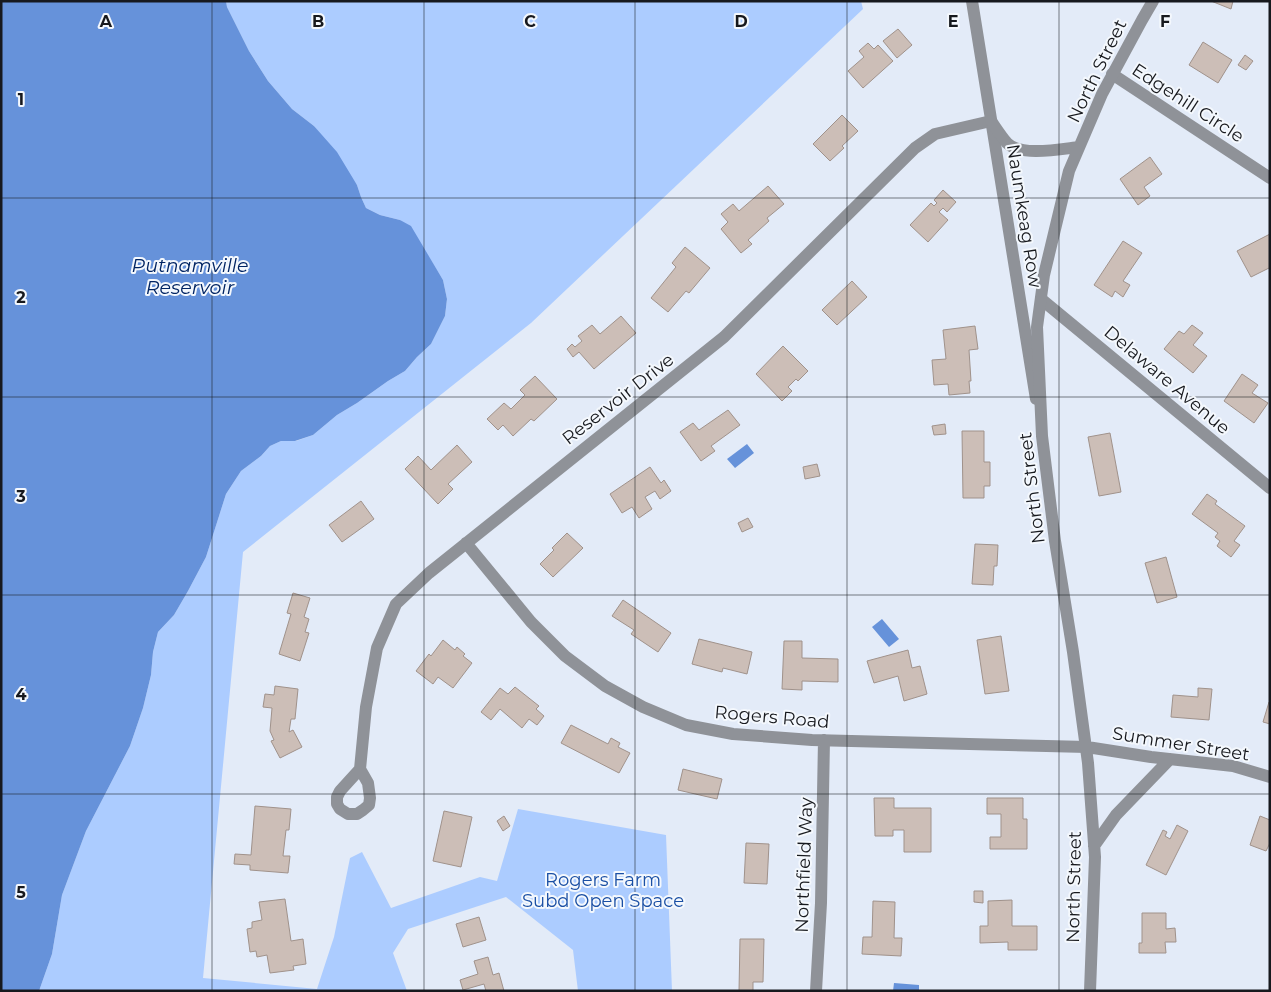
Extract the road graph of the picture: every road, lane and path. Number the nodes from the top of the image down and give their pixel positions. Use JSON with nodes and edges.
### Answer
{"nodes":[{"id":1,"x":972,"y":1,"type":"edge"},
{"id":2,"x":1153,"y":1,"type":"edge"},
{"id":3,"x":1112,"y":74,"type":"junction"},
{"id":4,"x":991,"y":120,"type":"junction"},
{"id":5,"x":1079,"y":147,"type":"junction"},
{"id":6,"x":1270,"y":178,"type":"edge"},
{"id":7,"x":1041,"y":299,"type":"junction"},
{"id":8,"x":1042,"y":436,"type":"junction"},
{"id":9,"x":1270,"y":488,"type":"edge"},
{"id":10,"x":466,"y":542,"type":"junction"},
{"id":11,"x":824,"y":740,"type":"junction"},
{"id":12,"x":1086,"y":747,"type":"junction"},
{"id":13,"x":1170,"y":759,"type":"junction"},
{"id":14,"x":360,"y":769,"type":"dead end"},
{"id":15,"x":1270,"y":777,"type":"edge"},
{"id":16,"x":1094,"y":846,"type":"junction"},
{"id":17,"x":816,"y":991,"type":"edge"},
{"id":18,"x":1090,"y":991,"type":"edge"}],
"edges":[{"from":1,"to":4,"type":"street","name":"Naumkeag Row"},
{"from":2,"to":3,"type":"street","name":"North Street"},
{"from":3,"to":5,"type":"street","name":"North Street"},
{"from":3,"to":6,"type":"street","name":"Edgehill Circle"},
{"from":4,"to":5,"type":"street"},
{"from":4,"to":8,"type":"street","name":"Naumkeag Row"},
{"from":4,"to":10,"type":"street","name":"Reservoir Drive"},
{"from":5,"to":7,"type":"street","name":"North Street"},
{"from":7,"to":8,"type":"street","name":"North Street"},
{"from":7,"to":9,"type":"street","name":"Delaware Avenue"},
{"from":8,"to":12,"type":"street","name":"North Street"},
{"from":10,"to":11,"type":"street","name":"Rogers Road"},
{"from":10,"to":14,"type":"street","name":"Reservoir Drive"},
{"from":11,"to":12,"type":"street","name":"Rogers Road"},
{"from":11,"to":17,"type":"street","name":"Northfield Way"},
{"from":12,"to":13,"type":"street","name":"Summer Street"},
{"from":12,"to":16,"type":"street","name":"North Street"},
{"from":13,"to":15,"type":"street","name":"Summer Street"},
{"from":13,"to":16,"type":"street"},
{"from":16,"to":18,"type":"street","name":"North Street"}]}
